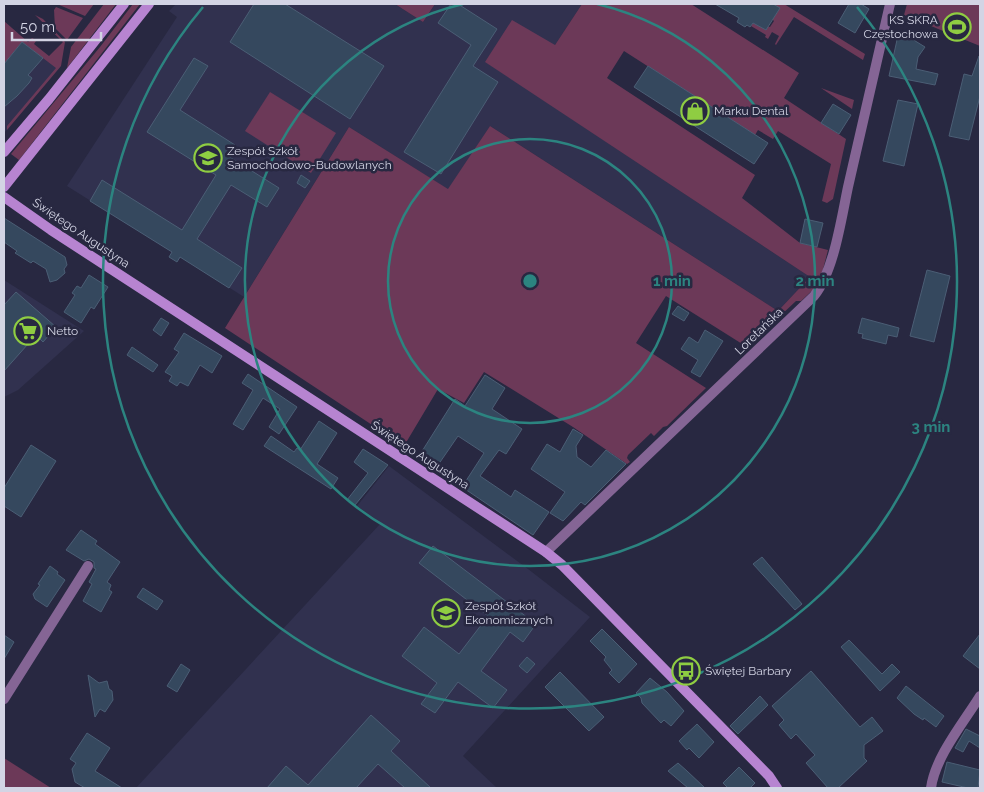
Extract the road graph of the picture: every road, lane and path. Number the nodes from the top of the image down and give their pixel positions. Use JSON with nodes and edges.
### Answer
{"nodes":[{"id":1,"x":124,"y":4,"type":"edge"},
{"id":2,"x":149,"y":4,"type":"edge"},
{"id":3,"x":890,"y":4,"type":"edge"},
{"id":4,"x":4,"y":152,"type":"edge"},
{"id":5,"x":4,"y":187,"type":"edge"},
{"id":6,"x":4,"y":197,"type":"edge"},
{"id":7,"x":546,"y":552,"type":"junction"},
{"id":8,"x":88,"y":566,"type":"dead end"},
{"id":9,"x":980,"y":696,"type":"edge"},
{"id":10,"x":4,"y":699,"type":"edge"},
{"id":11,"x":777,"y":788,"type":"edge"},
{"id":12,"x":931,"y":788,"type":"edge"}],
"edges":[{"from":1,"to":4,"type":"street"},
{"from":2,"to":5,"type":"street"},
{"from":3,"to":7,"type":"street","name":"Loretańska"},
{"from":6,"to":7,"type":"street","name":"Świętego Augustyna"},
{"from":7,"to":11,"type":"street","name":"Świętego Augustyna"},
{"from":8,"to":10,"type":"street"},
{"from":9,"to":12,"type":"street"}]}
